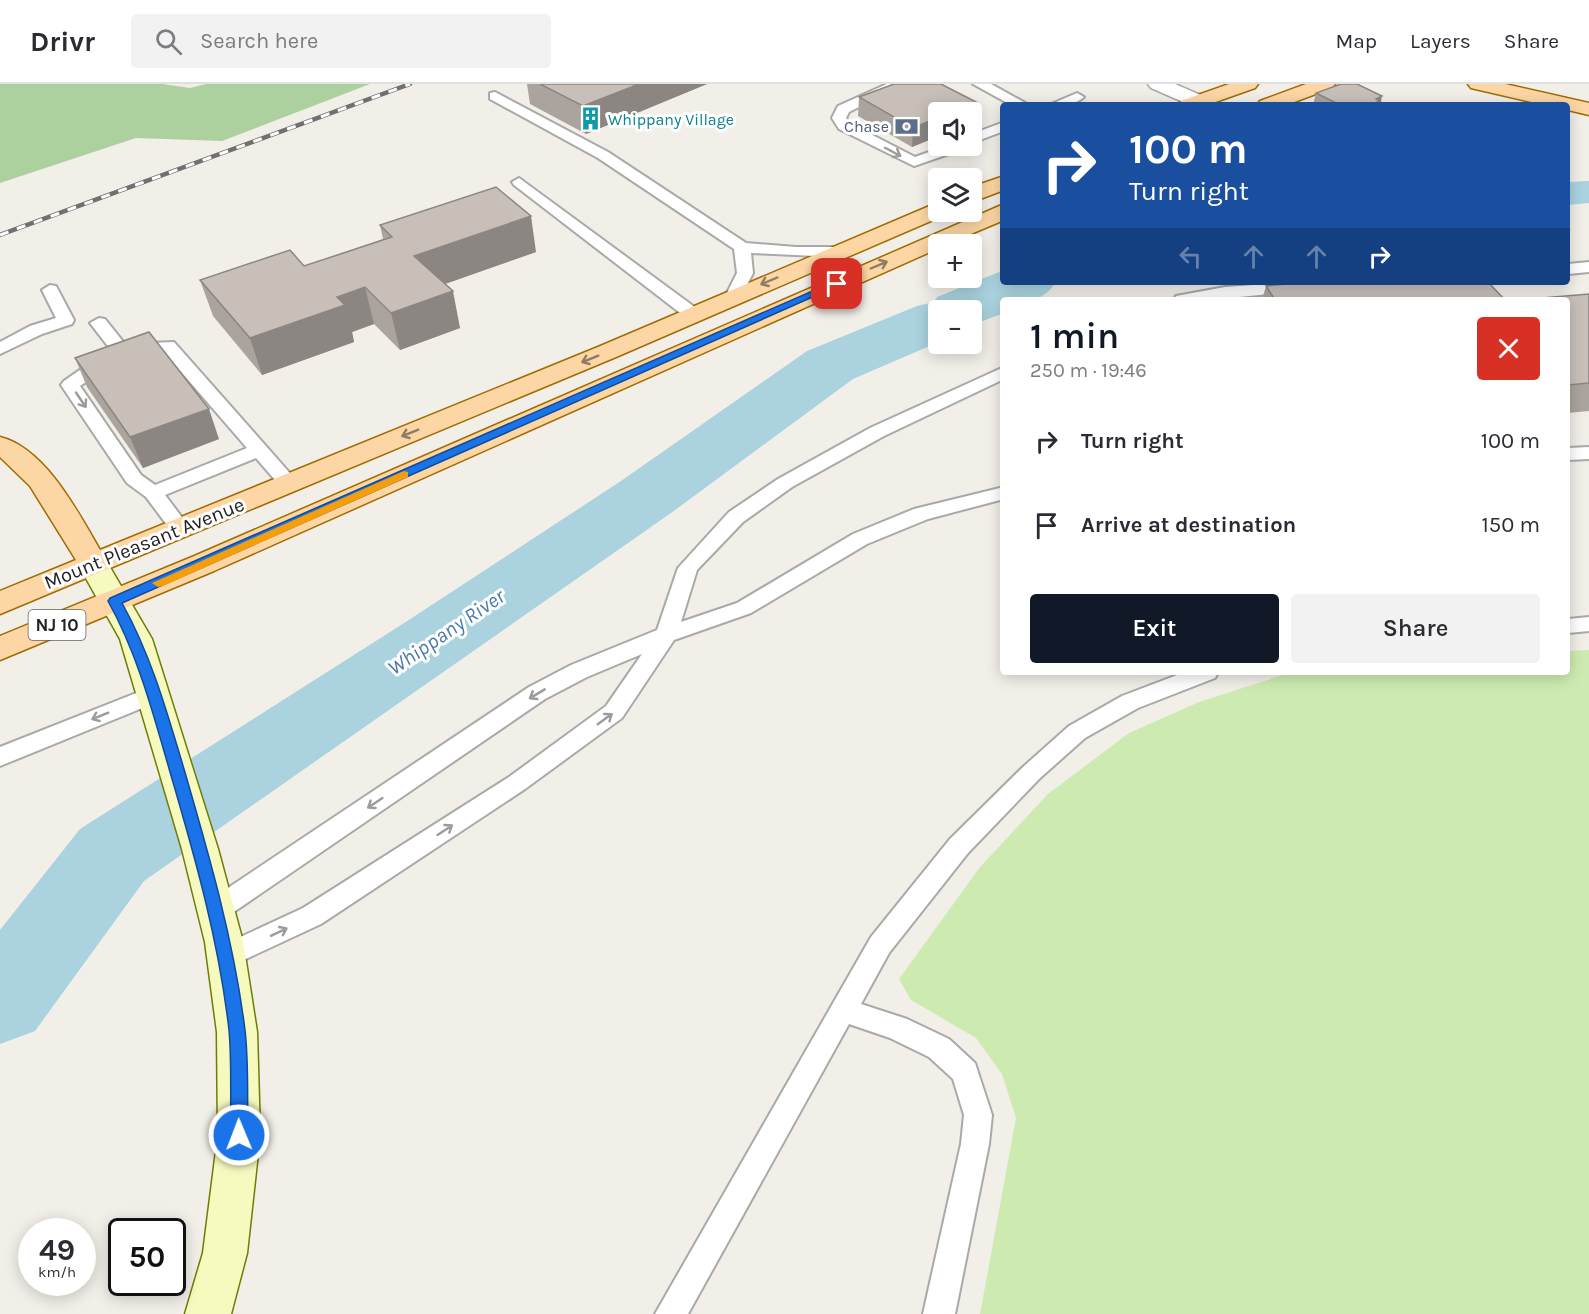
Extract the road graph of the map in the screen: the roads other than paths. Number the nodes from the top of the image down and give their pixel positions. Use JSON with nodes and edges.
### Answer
{"nodes":[{"id":1,"x":898,"y":84,"type":"edge"},
{"id":2,"x":980,"y":84,"type":"edge"},
{"id":3,"x":1158,"y":84,"type":"edge"},
{"id":4,"x":1248,"y":84,"type":"edge"},
{"id":5,"x":1345,"y":84,"type":"edge"},
{"id":6,"x":1478,"y":84,"type":"edge"},
{"id":7,"x":1310,"y":86,"type":"edge"},
{"id":8,"x":495,"y":96,"type":"dead end"},
{"id":9,"x":1077,"y":97,"type":"dead end"},
{"id":10,"x":1016,"y":102,"type":"edge"},
{"id":11,"x":1064,"y":102,"type":"edge"},
{"id":12,"x":1191,"y":102,"type":"edge"},
{"id":13,"x":1196,"y":102,"type":"edge"},
{"id":14,"x":1274,"y":102,"type":"edge"},
{"id":15,"x":1558,"y":102,"type":"edge"},
{"id":16,"x":1570,"y":105,"type":"edge"},
{"id":17,"x":1589,"y":109,"type":"edge"},
{"id":18,"x":1000,"y":128,"type":"edge"},
{"id":19,"x":982,"y":136,"type":"edge"},
{"id":20,"x":930,"y":156,"type":"edge"},
{"id":21,"x":519,"y":182,"type":"dead end"},
{"id":22,"x":1000,"y":184,"type":"edge"},
{"id":23,"x":982,"y":191,"type":"edge"},
{"id":24,"x":1000,"y":213,"type":"edge"},
{"id":25,"x":928,"y":214,"type":"edge"},
{"id":26,"x":742,"y":247,"type":"junction"},
{"id":27,"x":838,"y":252,"type":"junction"},
{"id":28,"x":1589,"y":267,"type":"edge"},
{"id":29,"x":1570,"y":269,"type":"edge"},
{"id":30,"x":1315,"y":286,"type":"edge"},
{"id":31,"x":50,"y":290,"type":"dead end"},
{"id":32,"x":733,"y":297,"type":"junction"},
{"id":33,"x":1198,"y":297,"type":"edge"},
{"id":34,"x":694,"y":315,"type":"junction"},
{"id":35,"x":99,"y":323,"type":"dead end"},
{"id":36,"x":0,"y":349,"type":"edge"},
{"id":37,"x":120,"y":350,"type":"junction"},
{"id":38,"x":1000,"y":374,"type":"edge"},
{"id":39,"x":0,"y":445,"type":"edge"},
{"id":40,"x":259,"y":450,"type":"junction"},
{"id":41,"x":1589,"y":453,"type":"edge"},
{"id":42,"x":1570,"y":454,"type":"edge"},
{"id":43,"x":288,"y":483,"type":"junction"},
{"id":44,"x":153,"y":493,"type":"junction"},
{"id":45,"x":1000,"y":494,"type":"edge"},
{"id":46,"x":180,"y":528,"type":"junction"},
{"id":47,"x":93,"y":564,"type":"junction"},
{"id":48,"x":114,"y":601,"type":"junction"},
{"id":49,"x":0,"y":603,"type":"edge"},
{"id":50,"x":1589,"y":624,"type":"edge"},
{"id":51,"x":1570,"y":626,"type":"edge"},
{"id":52,"x":666,"y":635,"type":"junction"},
{"id":53,"x":0,"y":650,"type":"edge"},
{"id":54,"x":1199,"y":675,"type":"edge"},
{"id":55,"x":156,"y":700,"type":"junction"},
{"id":56,"x":0,"y":757,"type":"edge"},
{"id":57,"x":216,"y":910,"type":"junction"},
{"id":58,"x":225,"y":956,"type":"junction"},
{"id":59,"x":842,"y":1010,"type":"junction"},
{"id":60,"x":208,"y":1314,"type":"edge"},
{"id":61,"x":671,"y":1314,"type":"edge"},
{"id":62,"x":939,"y":1314,"type":"edge"}],
"edges":[{"from":1,"to":20,"type":"lane","one_way":true},
{"from":2,"to":10,"type":"lane"},
{"from":3,"to":12,"type":"street"},
{"from":4,"to":13,"type":"main road"},
{"from":5,"to":7,"type":"main road"},
{"from":6,"to":15,"type":"main road"},
{"from":7,"to":14,"type":"main road"},
{"from":8,"to":26,"type":"lane"},
{"from":9,"to":11,"type":"lane"},
{"from":16,"to":17,"type":"main road"},
{"from":18,"to":19,"type":"lane"},
{"from":21,"to":34,"type":"lane"},
{"from":22,"to":23,"type":"main road"},
{"from":48,"to":24,"type":"main road","number":"NJ 10","one_way":true},
{"from":25,"to":27,"type":"main road","number":"NJ 10"},
{"from":26,"to":27,"type":"lane"},
{"from":26,"to":32,"type":"lane"},
{"from":27,"to":32,"type":"main road","number":"NJ 10","one_way":true},
{"from":28,"to":29,"type":"lane"},
{"from":30,"to":33,"type":"lane"},
{"from":31,"to":36,"type":"lane"},
{"from":32,"to":34,"type":"main road","number":"NJ 10"},
{"from":34,"to":43,"type":"main road","number":"NJ 10","one_way":true},
{"from":35,"to":37,"type":"lane"},
{"from":37,"to":40,"type":"lane"},
{"from":37,"to":44,"type":"lane","one_way":true},
{"from":38,"to":52,"type":"lane"},
{"from":39,"to":47,"type":"main road"},
{"from":40,"to":43,"type":"lane"},
{"from":40,"to":44,"type":"lane"},
{"from":41,"to":42,"type":"lane"},
{"from":43,"to":46,"type":"main road","name":"Mount Pleasant Avenue","number":"NJ 10"},
{"from":44,"to":46,"type":"lane"},
{"from":45,"to":52,"type":"lane"},
{"from":46,"to":47,"type":"main road","name":"Mount Pleasant Avenue","number":"NJ 10"},
{"from":47,"to":48,"type":"main road"},
{"from":47,"to":49,"type":"main road","name":"Mount Pleasant Avenue","number":"NJ 10"},
{"from":48,"to":53,"type":"main road","number":"NJ 10"},
{"from":48,"to":55,"type":"main road"},
{"from":50,"to":51,"type":"lane"},
{"from":52,"to":57,"type":"lane","one_way":true},
{"from":58,"to":52,"type":"lane","one_way":true},
{"from":54,"to":59,"type":"lane"},
{"from":55,"to":56,"type":"lane","one_way":true},
{"from":55,"to":57,"type":"main road"},
{"from":57,"to":58,"type":"main road"},
{"from":58,"to":60,"type":"main road"},
{"from":59,"to":61,"type":"lane"},
{"from":59,"to":62,"type":"lane"}]}
